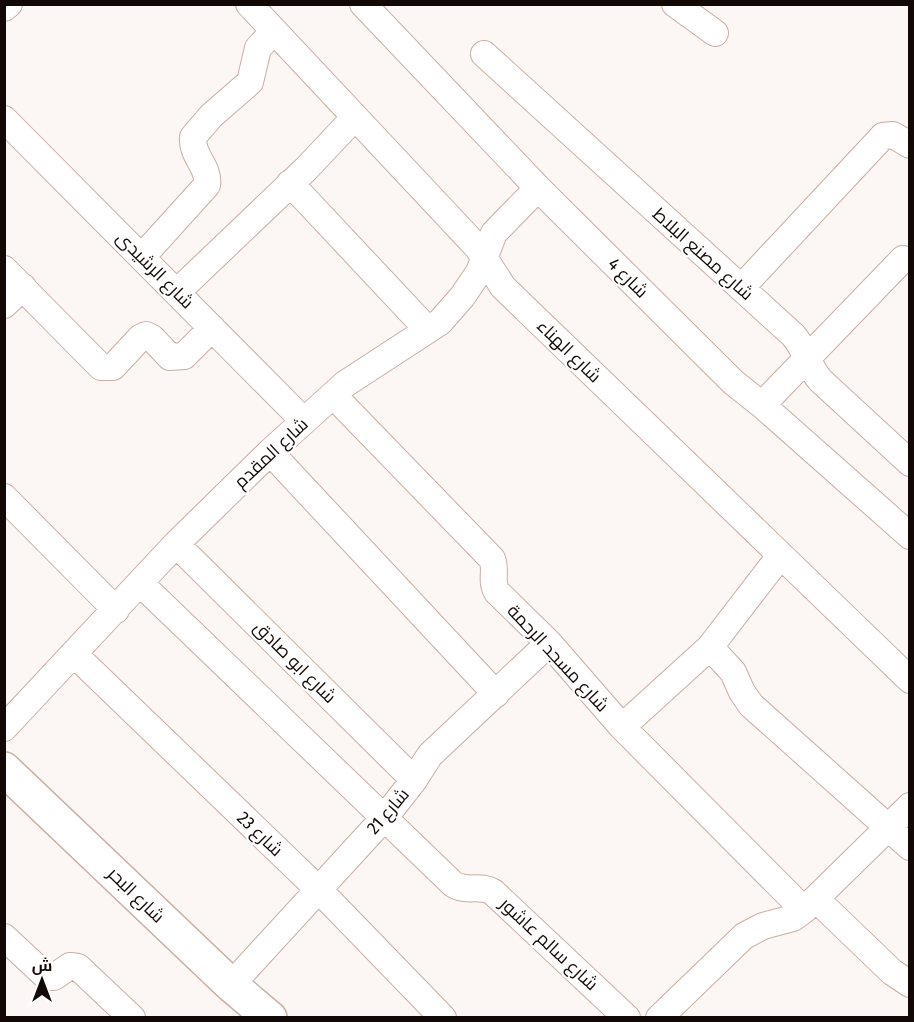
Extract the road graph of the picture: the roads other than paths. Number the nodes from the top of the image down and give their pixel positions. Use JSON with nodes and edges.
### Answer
{"nodes":[{"id":1,"x":9,"y":4,"type":"edge"},
{"id":2,"x":249,"y":4,"type":"edge"},
{"id":3,"x":363,"y":4,"type":"edge"},
{"id":4,"x":683,"y":6,"type":"edge"},
{"id":5,"x":4,"y":8,"type":"edge"},
{"id":6,"x":274,"y":31,"type":"junction"},
{"id":7,"x":715,"y":33,"type":"dead end"},
{"id":8,"x":484,"y":54,"type":"dead end"},
{"id":9,"x":355,"y":117,"type":"junction"},
{"id":10,"x":4,"y":119,"type":"edge"},
{"id":11,"x":909,"y":145,"type":"edge"},
{"id":12,"x":290,"y":183,"type":"junction"},
{"id":13,"x":538,"y":188,"type":"junction"},
{"id":14,"x":485,"y":256,"type":"junction"},
{"id":15,"x":142,"y":257,"type":"junction"},
{"id":16,"x":903,"y":259,"type":"dead end"},
{"id":17,"x":4,"y":269,"type":"edge"},
{"id":18,"x":23,"y":287,"type":"junction"},
{"id":19,"x":741,"y":288,"type":"junction"},
{"id":20,"x":177,"y":292,"type":"junction"},
{"id":21,"x":4,"y":305,"type":"edge"},
{"id":22,"x":212,"y":328,"type":"junction"},
{"id":23,"x":428,"y":330,"type":"junction"},
{"id":24,"x":806,"y":359,"type":"junction"},
{"id":25,"x":333,"y":395,"type":"junction"},
{"id":26,"x":762,"y":405,"type":"junction"},
{"id":27,"x":304,"y":422,"type":"junction"},
{"id":28,"x":270,"y":452,"type":"junction"},
{"id":29,"x":909,"y":463,"type":"edge"},
{"id":30,"x":4,"y":497,"type":"edge"},
{"id":31,"x":909,"y":536,"type":"edge"},
{"id":32,"x":176,"y":544,"type":"junction"},
{"id":33,"x":780,"y":556,"type":"junction"},
{"id":34,"x":140,"y":584,"type":"junction"},
{"id":35,"x":116,"y":610,"type":"junction"},
{"id":36,"x":549,"y":643,"type":"junction"},
{"id":37,"x":710,"y":647,"type":"junction"},
{"id":38,"x":74,"y":654,"type":"junction"},
{"id":39,"x":909,"y":680,"type":"edge"},
{"id":40,"x":496,"y":694,"type":"junction"},
{"id":41,"x":622,"y":727,"type":"junction"},
{"id":42,"x":4,"y":728,"type":"edge"},
{"id":43,"x":4,"y":769,"type":"edge"},
{"id":44,"x":414,"y":780,"type":"junction"},
{"id":45,"x":909,"y":806,"type":"edge"},
{"id":46,"x":385,"y":817,"type":"junction"},
{"id":47,"x":887,"y":828,"type":"junction"},
{"id":48,"x":909,"y":847,"type":"edge"},
{"id":49,"x":318,"y":889,"type":"junction"},
{"id":50,"x":810,"y":904,"type":"junction"},
{"id":51,"x":4,"y":937,"type":"edge"},
{"id":52,"x":909,"y":984,"type":"edge"},
{"id":53,"x":231,"y":985,"type":"junction"},
{"id":54,"x":132,"y":1017,"type":"edge"},
{"id":55,"x":270,"y":1017,"type":"edge"},
{"id":56,"x":442,"y":1017,"type":"edge"},
{"id":57,"x":627,"y":1017,"type":"edge"},
{"id":58,"x":658,"y":1017,"type":"edge"}],
"edges":[{"from":1,"to":5,"type":"street"},
{"from":2,"to":6,"type":"street","name":"شارع الهناء"},
{"from":3,"to":13,"type":"street","name":"شارع 4"},
{"from":4,"to":7,"type":"street"},
{"from":6,"to":9,"type":"street","name":"شارع الهناء"},
{"from":6,"to":15,"type":"street"},
{"from":8,"to":19,"type":"street","name":"شارع مصنع البلاط"},
{"from":9,"to":12,"type":"street"},
{"from":9,"to":14,"type":"street","name":"شارع الهناء"},
{"from":10,"to":15,"type":"street","name":"شارع الرشيدى"},
{"from":11,"to":19,"type":"street"},
{"from":12,"to":20,"type":"street"},
{"from":12,"to":23,"type":"street"},
{"from":13,"to":14,"type":"street","name":"شارع المقدم"},
{"from":13,"to":26,"type":"street","name":"شارع 4"},
{"from":14,"to":23,"type":"street","name":"شارع المقدم"},
{"from":14,"to":33,"type":"street","name":"شارع الهناء"},
{"from":15,"to":20,"type":"street","name":"شارع الرشيدى"},
{"from":16,"to":24,"type":"street"},
{"from":17,"to":18,"type":"street"},
{"from":18,"to":21,"type":"street"},
{"from":18,"to":22,"type":"street"},
{"from":19,"to":24,"type":"street","name":"شارع مصنع البلاط"},
{"from":20,"to":22,"type":"street","name":"شارع الرشيدى"},
{"from":22,"to":27,"type":"street","name":"شارع الرشيدى"},
{"from":23,"to":25,"type":"street","name":"شارع المقدم"},
{"from":24,"to":26,"type":"street"},
{"from":24,"to":29,"type":"street","name":"شارع مصنع البلاط"},
{"from":25,"to":27,"type":"street","name":"شارع المقدم"},
{"from":25,"to":36,"type":"street","name":"شارع مسجد الرحمة"},
{"from":26,"to":31,"type":"street","name":"شارع 4"},
{"from":27,"to":28,"type":"street","name":"شارع المقدم"},
{"from":28,"to":32,"type":"street","name":"شارع المقدم"},
{"from":28,"to":40,"type":"street"},
{"from":30,"to":35,"type":"street"},
{"from":32,"to":34,"type":"street","name":"شارع المقدم"},
{"from":32,"to":44,"type":"street","name":"شارع ابو صادق"},
{"from":33,"to":37,"type":"street"},
{"from":33,"to":39,"type":"street","name":"شارع الهناء"},
{"from":34,"to":35,"type":"street","name":"شارع المقدم"},
{"from":34,"to":46,"type":"street","name":"شارع سالم عاشور"},
{"from":35,"to":38,"type":"street","name":"شارع المقدم"},
{"from":36,"to":40,"type":"street","name":"شارع 21"},
{"from":36,"to":41,"type":"street","name":"شارع مسجد الرحمة"},
{"from":37,"to":41,"type":"street"},
{"from":37,"to":47,"type":"street"},
{"from":38,"to":42,"type":"street","name":"شارع المقدم"},
{"from":38,"to":49,"type":"street","name":"شارع 23"},
{"from":40,"to":44,"type":"street","name":"شارع 21"},
{"from":41,"to":50,"type":"street","name":"شارع مسجد الرحمة"},
{"from":43,"to":53,"type":"street","name":"شارع البحر"},
{"from":44,"to":46,"type":"street","name":"شارع 21"},
{"from":45,"to":47,"type":"street"},
{"from":46,"to":49,"type":"street","name":"شارع 21"},
{"from":46,"to":57,"type":"street","name":"شارع سالم عاشور"},
{"from":47,"to":48,"type":"street"},
{"from":47,"to":50,"type":"street"},
{"from":49,"to":53,"type":"street","name":"شارع 21"},
{"from":49,"to":56,"type":"street","name":"شارع 23"},
{"from":50,"to":52,"type":"street","name":"شارع مسجد الرحمة"},
{"from":50,"to":58,"type":"street"},
{"from":51,"to":54,"type":"street"},
{"from":53,"to":55,"type":"street","name":"شارع البحر"}]}
